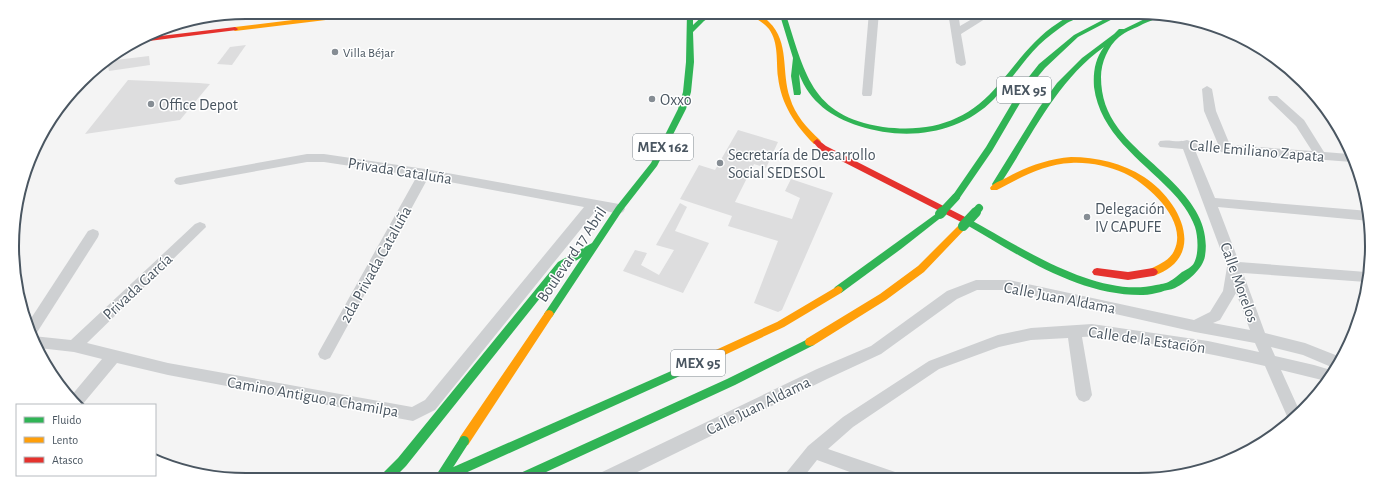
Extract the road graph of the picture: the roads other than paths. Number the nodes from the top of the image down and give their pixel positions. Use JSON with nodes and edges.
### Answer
{"nodes":[{"id":1,"x":316,"y":19,"type":"edge"},
{"id":2,"x":690,"y":19,"type":"edge"},
{"id":3,"x":704,"y":19,"type":"edge"},
{"id":4,"x":763,"y":19,"type":"edge"},
{"id":5,"x":785,"y":19,"type":"edge"},
{"id":6,"x":873,"y":19,"type":"edge"},
{"id":7,"x":954,"y":19,"type":"edge"},
{"id":8,"x":979,"y":19,"type":"edge"},
{"id":9,"x":1069,"y":19,"type":"edge"},
{"id":10,"x":1109,"y":19,"type":"edge"},
{"id":11,"x":1148,"y":19,"type":"edge"},
{"id":12,"x":1122,"y":30,"type":"junction"},
{"id":13,"x":689,"y":33,"type":"junction"},
{"id":14,"x":956,"y":33,"type":"junction"},
{"id":15,"x":154,"y":38,"type":"edge"},
{"id":16,"x":797,"y":57,"type":"junction"},
{"id":17,"x":960,"y":63,"type":"dead end"},
{"id":18,"x":1208,"y":89,"type":"dead end"},
{"id":19,"x":867,"y":94,"type":"dead end"},
{"id":20,"x":1273,"y":98,"type":"dead end"},
{"id":21,"x":802,"y":104,"type":"dead end"},
{"id":22,"x":1164,"y":144,"type":"dead end"},
{"id":23,"x":1187,"y":144,"type":"junction"},
{"id":24,"x":1225,"y":148,"type":"junction"},
{"id":25,"x":1320,"y":155,"type":"junction"},
{"id":26,"x":1347,"y":158,"type":"edge"},
{"id":27,"x":425,"y":173,"type":"junction"},
{"id":28,"x":180,"y":181,"type":"dead end"},
{"id":29,"x":994,"y":188,"type":"junction"},
{"id":30,"x":945,"y":196,"type":"dead end"},
{"id":31,"x":1210,"y":202,"type":"junction"},
{"id":32,"x":959,"y":203,"type":"junction"},
{"id":33,"x":594,"y":204,"type":"junction"},
{"id":34,"x":619,"y":209,"type":"junction"},
{"id":35,"x":1363,"y":215,"type":"edge"},
{"id":36,"x":984,"y":218,"type":"dead end"},
{"id":37,"x":200,"y":227,"type":"dead end"},
{"id":38,"x":93,"y":234,"type":"dead end"},
{"id":39,"x":595,"y":245,"type":"junction"},
{"id":40,"x":1234,"y":267,"type":"junction"},
{"id":41,"x":1087,"y":269,"type":"dead end"},
{"id":42,"x":1363,"y":277,"type":"edge"},
{"id":43,"x":1146,"y":315,"type":"junction"},
{"id":44,"x":34,"y":326,"type":"edge"},
{"id":45,"x":1195,"y":326,"type":"junction"},
{"id":46,"x":1074,"y":330,"type":"junction"},
{"id":47,"x":1147,"y":337,"type":"junction"},
{"id":48,"x":1260,"y":338,"type":"junction"},
{"id":49,"x":40,"y":342,"type":"edge"},
{"id":50,"x":74,"y":346,"type":"junction"},
{"id":51,"x":325,"y":354,"type":"dead end"},
{"id":52,"x":115,"y":355,"type":"junction"},
{"id":53,"x":1271,"y":361,"type":"junction"},
{"id":54,"x":1334,"y":362,"type":"edge"},
{"id":55,"x":1325,"y":374,"type":"edge"},
{"id":56,"x":1084,"y":395,"type":"dead end"},
{"id":57,"x":77,"y":399,"type":"edge"},
{"id":58,"x":1293,"y":413,"type":"edge"},
{"id":59,"x":814,"y":451,"type":"junction"},
{"id":60,"x":391,"y":473,"type":"edge"},
{"id":61,"x":443,"y":473,"type":"edge"},
{"id":62,"x":454,"y":473,"type":"edge"},
{"id":63,"x":533,"y":473,"type":"edge"},
{"id":64,"x":618,"y":473,"type":"edge"},
{"id":65,"x":797,"y":473,"type":"edge"},
{"id":66,"x":875,"y":473,"type":"edge"}],
"edges":[{"from":1,"to":15,"type":"main road"},
{"from":2,"to":13,"type":"main road","name":"Boulevard 17 Abril","number":"MEX 162"},
{"from":3,"to":13,"type":"main road"},
{"from":4,"to":12,"type":"main road"},
{"from":5,"to":16,"type":"main road"},
{"from":6,"to":19,"type":"street"},
{"from":7,"to":14,"type":"street"},
{"from":8,"to":14,"type":"street"},
{"from":9,"to":16,"type":"main road"},
{"from":10,"to":32,"type":"main road","number":"MEX 95"},
{"from":11,"to":12,"type":"main road"},
{"from":12,"to":29,"type":"main road","number":"MEX 95"},
{"from":13,"to":34,"type":"main road","name":"Boulevard 17 Abril","number":"MEX 162"},
{"from":14,"to":17,"type":"street"},
{"from":16,"to":21,"type":"main road"},
{"from":18,"to":24,"type":"street"},
{"from":20,"to":25,"type":"street"},
{"from":22,"to":23,"type":"street","name":"Calle Emiliano Zapata"},
{"from":23,"to":24,"type":"street","name":"Calle Emiliano Zapata"},
{"from":23,"to":31,"type":"street","name":"Calle Morelos"},
{"from":24,"to":25,"type":"street","name":"Calle Emiliano Zapata"},
{"from":25,"to":26,"type":"street","name":"Calle Emiliano Zapata"},
{"from":27,"to":28,"type":"street","name":"Privada Cataluña"},
{"from":27,"to":33,"type":"street","name":"Privada Cataluña"},
{"from":27,"to":51,"type":"street","name":"2da Privada Cataluña"},
{"from":29,"to":41,"type":"main road"},
{"from":29,"to":63,"type":"main road","number":"MEX 95","bridge":true},
{"from":30,"to":32,"type":"main road"},
{"from":31,"to":35,"type":"street"},
{"from":31,"to":40,"type":"street","name":"Calle Morelos"},
{"from":32,"to":36,"type":"main road"},
{"from":32,"to":62,"type":"main road","number":"MEX 95","bridge":true},
{"from":33,"to":34,"type":"street","name":"Privada Cataluña"},
{"from":33,"to":52,"type":"street","name":"Camino Antiguo a Chamilpa"},
{"from":34,"to":39,"type":"main road","name":"Boulevard 17 Abril","number":"MEX 162"},
{"from":37,"to":50,"type":"street","name":"Privada García"},
{"from":38,"to":44,"type":"street"},
{"from":39,"to":60,"type":"main road"},
{"from":39,"to":61,"type":"main road","name":"Boulevard 17 Abril","number":"MEX 162","bridge":true},
{"from":40,"to":42,"type":"street"},
{"from":40,"to":45,"type":"street"},
{"from":40,"to":48,"type":"street","name":"Calle Morelos"},
{"from":43,"to":45,"type":"street","name":"Calle Juan Aldama"},
{"from":43,"to":47,"type":"street"},
{"from":43,"to":64,"type":"street","name":"Calle Juan Aldama"},
{"from":45,"to":48,"type":"street","name":"Calle Juan Aldama"},
{"from":46,"to":47,"type":"street","name":"Calle de la Estación"},
{"from":46,"to":56,"type":"street"},
{"from":46,"to":59,"type":"street","name":"Calle de la Estación"},
{"from":47,"to":53,"type":"street","name":"Calle de la Estación"},
{"from":48,"to":53,"type":"street","name":"Calle Morelos"},
{"from":48,"to":54,"type":"street","name":"Calle Juan Aldama"},
{"from":49,"to":50,"type":"street","name":"Camino Antiguo a Chamilpa"},
{"from":50,"to":52,"type":"street","name":"Camino Antiguo a Chamilpa"},
{"from":52,"to":57,"type":"street"},
{"from":53,"to":55,"type":"street","name":"Calle de la Estación"},
{"from":53,"to":58,"type":"street","name":"Calle Morelos"},
{"from":59,"to":65,"type":"street","name":"Calle de la Estación"},
{"from":59,"to":66,"type":"street"}]}
